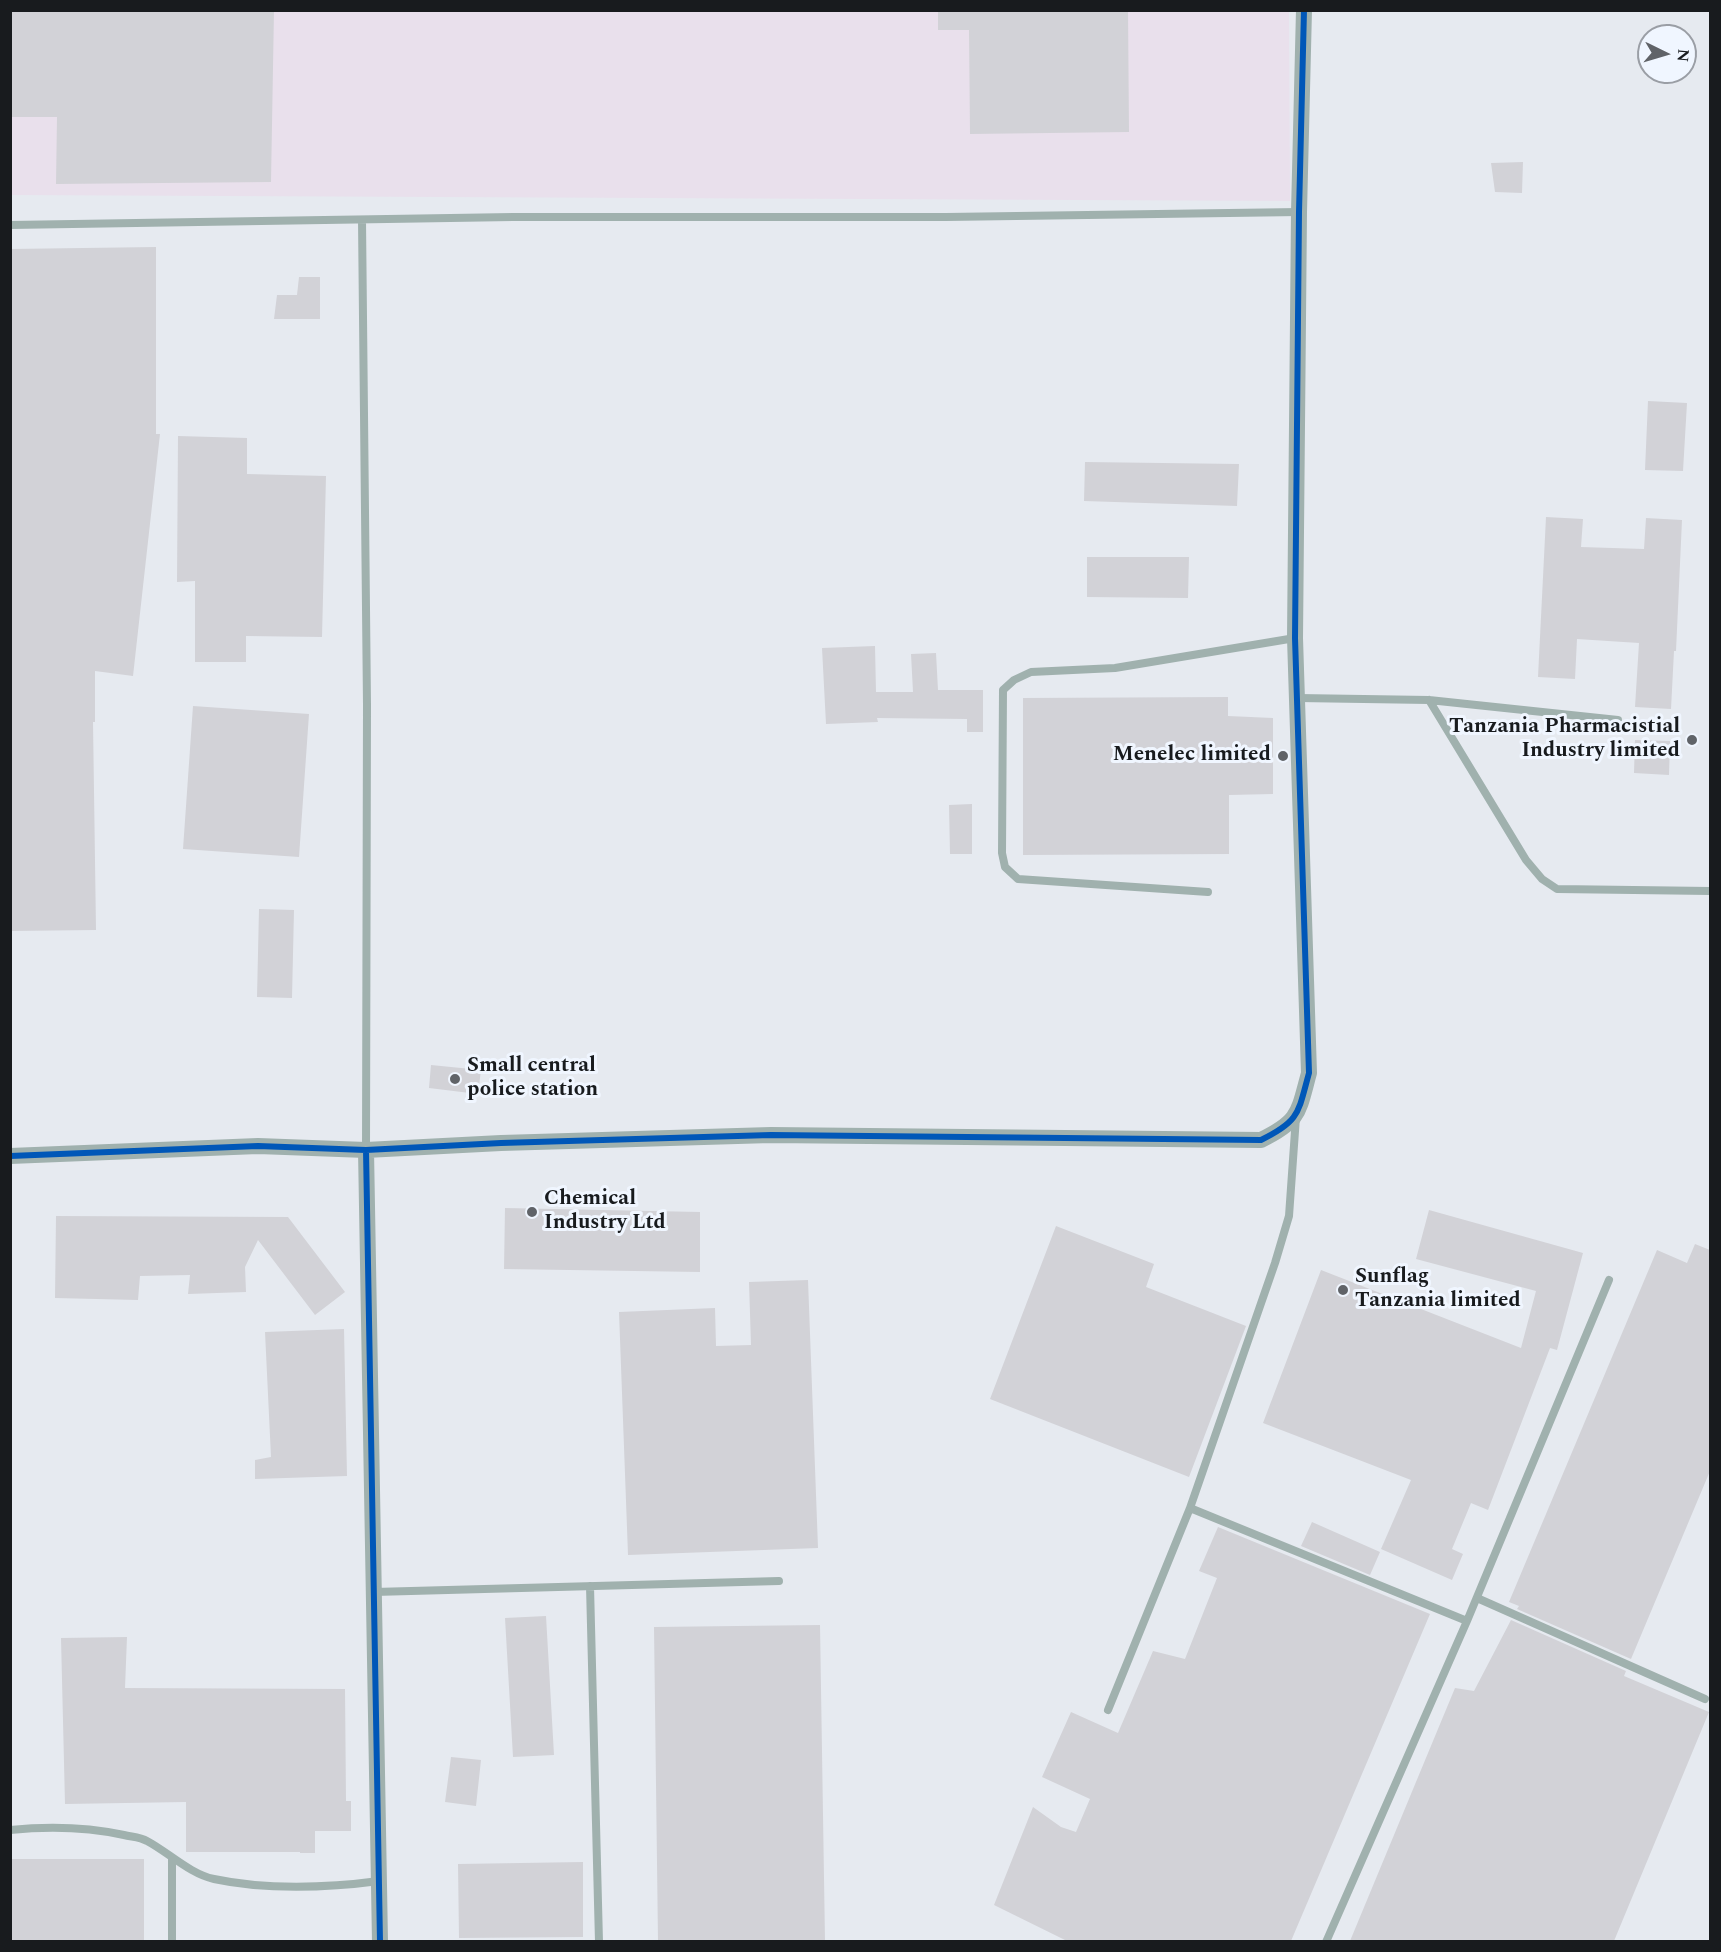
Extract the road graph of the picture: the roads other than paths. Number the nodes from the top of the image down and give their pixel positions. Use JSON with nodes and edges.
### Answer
{"nodes":[{"id":1,"x":1304,"y":10,"type":"edge"},
{"id":2,"x":1299,"y":212,"type":"junction"},
{"id":3,"x":362,"y":220,"type":"junction"},
{"id":4,"x":10,"y":225,"type":"edge"},
{"id":5,"x":1295,"y":638,"type":"junction"},
{"id":6,"x":1298,"y":698,"type":"junction"},
{"id":7,"x":1429,"y":700,"type":"junction"},
{"id":8,"x":1618,"y":720,"type":"dead end"},
{"id":9,"x":1710,"y":891,"type":"edge"},
{"id":10,"x":1208,"y":892,"type":"dead end"},
{"id":11,"x":1296,"y":1116,"type":"junction"},
{"id":12,"x":366,"y":1150,"type":"junction"},
{"id":13,"x":10,"y":1155,"type":"edge"},
{"id":14,"x":1609,"y":1280,"type":"dead end"},
{"id":15,"x":1190,"y":1508,"type":"junction"},
{"id":16,"x":779,"y":1581,"type":"dead end"},
{"id":17,"x":590,"y":1586,"type":"junction"},
{"id":18,"x":374,"y":1592,"type":"junction"},
{"id":19,"x":1477,"y":1598,"type":"junction"},
{"id":20,"x":1467,"y":1621,"type":"junction"},
{"id":21,"x":1705,"y":1700,"type":"dead end"},
{"id":22,"x":1107,"y":1710,"type":"dead end"},
{"id":23,"x":10,"y":1830,"type":"edge"},
{"id":24,"x":172,"y":1858,"type":"junction"},
{"id":25,"x":379,"y":1881,"type":"junction"},
{"id":26,"x":172,"y":1941,"type":"edge"},
{"id":27,"x":380,"y":1941,"type":"edge"},
{"id":28,"x":599,"y":1941,"type":"edge"},
{"id":29,"x":1326,"y":1941,"type":"edge"}],
"edges":[{"from":1,"to":2,"type":"street"},
{"from":2,"to":3,"type":"lane"},
{"from":2,"to":5,"type":"street"},
{"from":3,"to":4,"type":"lane"},
{"from":3,"to":12,"type":"lane"},
{"from":5,"to":6,"type":"street"},
{"from":5,"to":10,"type":"lane"},
{"from":6,"to":7,"type":"lane"},
{"from":6,"to":11,"type":"street"},
{"from":7,"to":8,"type":"lane"},
{"from":7,"to":9,"type":"lane"},
{"from":11,"to":12,"type":"street"},
{"from":11,"to":15,"type":"lane"},
{"from":12,"to":13,"type":"street"},
{"from":12,"to":18,"type":"street"},
{"from":14,"to":19,"type":"lane"},
{"from":15,"to":20,"type":"lane"},
{"from":15,"to":22,"type":"lane"},
{"from":16,"to":17,"type":"lane"},
{"from":17,"to":18,"type":"lane"},
{"from":17,"to":28,"type":"lane"},
{"from":18,"to":25,"type":"street"},
{"from":19,"to":20,"type":"lane"},
{"from":19,"to":21,"type":"lane"},
{"from":20,"to":29,"type":"lane"},
{"from":23,"to":24,"type":"lane"},
{"from":24,"to":25,"type":"lane"},
{"from":24,"to":26,"type":"lane"},
{"from":25,"to":27,"type":"street"}]}
